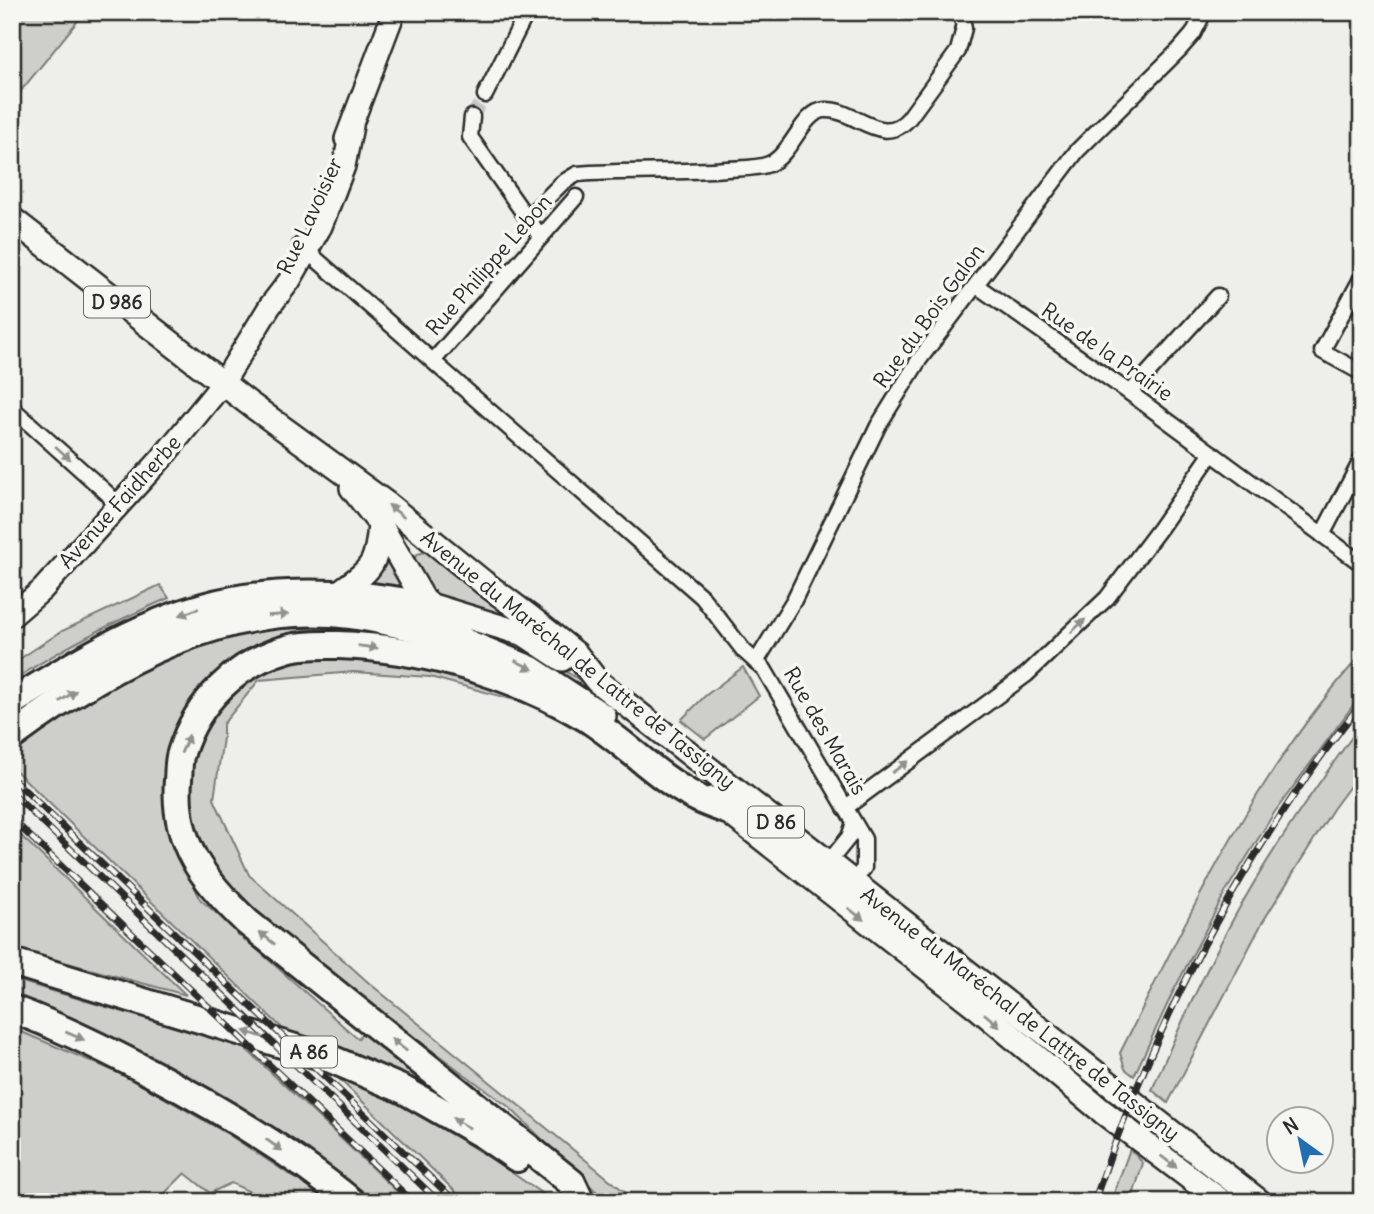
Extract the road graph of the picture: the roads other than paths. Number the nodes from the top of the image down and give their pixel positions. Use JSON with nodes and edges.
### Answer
{"nodes":[{"id":1,"x":394,"y":12,"type":"edge"},
{"id":2,"x":527,"y":12,"type":"edge"},
{"id":3,"x":961,"y":12,"type":"edge"},
{"id":4,"x":1204,"y":12,"type":"edge"},
{"id":5,"x":485,"y":95,"type":"tunnel mouth"},
{"id":6,"x":472,"y":117,"type":"tunnel mouth"},
{"id":7,"x":576,"y":197,"type":"dead end"},
{"id":8,"x":527,"y":218,"type":"junction"},
{"id":9,"x":12,"y":219,"type":"edge"},
{"id":10,"x":541,"y":237,"type":"junction"},
{"id":11,"x":303,"y":248,"type":"junction"},
{"id":12,"x":1362,"y":276,"type":"edge"},
{"id":13,"x":976,"y":286,"type":"junction"},
{"id":14,"x":1218,"y":296,"type":"dead end"},
{"id":15,"x":434,"y":360,"type":"junction"},
{"id":16,"x":1362,"y":373,"type":"edge"},
{"id":17,"x":223,"y":383,"type":"junction"},
{"id":18,"x":1130,"y":393,"type":"junction"},
{"id":19,"x":12,"y":408,"type":"edge"},
{"id":20,"x":1212,"y":453,"type":"junction"},
{"id":21,"x":1362,"y":459,"type":"edge"},
{"id":22,"x":337,"y":469,"type":"junction"},
{"id":23,"x":117,"y":507,"type":"junction"},
{"id":24,"x":380,"y":524,"type":"junction"},
{"id":25,"x":1322,"y":536,"type":"junction"},
{"id":26,"x":1362,"y":564,"type":"edge"},
{"id":27,"x":405,"y":568,"type":"junction"},
{"id":28,"x":483,"y":582,"type":"junction"},
{"id":29,"x":337,"y":594,"type":"junction"},
{"id":30,"x":426,"y":604,"type":"junction"},
{"id":31,"x":12,"y":616,"type":"edge"},
{"id":32,"x":461,"y":639,"type":"junction"},
{"id":33,"x":756,"y":662,"type":"junction"},
{"id":34,"x":597,"y":681,"type":"junction"},
{"id":35,"x":12,"y":702,"type":"edge"},
{"id":36,"x":12,"y":736,"type":"edge"},
{"id":37,"x":845,"y":808,"type":"junction"},
{"id":38,"x":726,"y":810,"type":"junction"},
{"id":39,"x":855,"y":824,"type":"junction"},
{"id":40,"x":771,"y":847,"type":"junction"},
{"id":41,"x":828,"y":863,"type":"junction"},
{"id":42,"x":854,"y":883,"type":"junction"},
{"id":43,"x":12,"y":962,"type":"edge"},
{"id":44,"x":12,"y":1009,"type":"edge"},
{"id":45,"x":581,"y":1201,"type":"edge"},
{"id":46,"x":352,"y":1202,"type":"edge"},
{"id":47,"x":1222,"y":1202,"type":"edge"},
{"id":48,"x":1260,"y":1202,"type":"edge"}],
"edges":[{"from":1,"to":11,"type":"street","name":"Rue Lavoisier"},
{"from":2,"to":5,"type":"street"},
{"from":3,"to":8,"type":"street"},
{"from":4,"to":13,"type":"street","name":"Rue du Bois Galon"},
{"from":6,"to":8,"type":"street"},
{"from":7,"to":10,"type":"street","name":"Rue Philippe Lebon"},
{"from":8,"to":10,"type":"street"},
{"from":9,"to":17,"type":"main road","number":"D 986"},
{"from":10,"to":15,"type":"street","name":"Rue Philippe Lebon"},
{"from":11,"to":15,"type":"street","name":"Rue Philippe Lebon"},
{"from":11,"to":17,"type":"street","name":"Rue Lavoisier"},
{"from":12,"to":16,"type":"street"},
{"from":13,"to":18,"type":"street","name":"Rue de la Prairie"},
{"from":13,"to":33,"type":"street","name":"Rue du Bois Galon"},
{"from":14,"to":18,"type":"street"},
{"from":15,"to":33,"type":"street","name":"Rue des Marais"},
{"from":17,"to":22,"type":"main road","name":"Avenue du Maréchal de Lattre de Tassigny","number":"D 86"},
{"from":17,"to":23,"type":"street","name":"Avenue Faidherbe"},
{"from":18,"to":20,"type":"street","name":"Rue de la Prairie"},
{"from":19,"to":23,"type":"street","one_way":true},
{"from":20,"to":25,"type":"street","name":"Rue de la Prairie"},
{"from":37,"to":20,"type":"street","one_way":true},
{"from":21,"to":25,"type":"street"},
{"from":22,"to":24,"type":"main road","number":"D 86"},
{"from":28,"to":22,"type":"main road","name":"Avenue du Maréchal de Lattre de Tassigny","number":"D 86","one_way":true},
{"from":23,"to":31,"type":"street","name":"Avenue Faidherbe"},
{"from":24,"to":27,"type":"main road","number":"D 86"},
{"from":24,"to":29,"type":"main road"},
{"from":25,"to":26,"type":"street","name":"Rue de la Prairie"},
{"from":27,"to":28,"type":"main road"},
{"from":27,"to":30,"type":"main road","number":"D 86"},
{"from":28,"to":34,"type":"main road","name":"Avenue du Maréchal de Lattre de Tassigny","number":"D 86"},
{"from":29,"to":30,"type":"highway"},
{"from":29,"to":35,"type":"highway","one_way":true},
{"from":30,"to":32,"type":"main road","number":"D 86"},
{"from":30,"to":34,"type":"main road"},
{"from":36,"to":32,"type":"highway","one_way":true},
{"from":32,"to":38,"type":"main road","number":"D 86","one_way":true},
{"from":33,"to":37,"type":"street","name":"Rue des Marais"},
{"from":34,"to":41,"type":"main road","name":"Avenue du Maréchal de Lattre de Tassigny","number":"D 86"},
{"from":37,"to":39,"type":"street","name":"Rue des Marais"},
{"from":38,"to":40,"type":"main road","name":"Avenue du Maréchal de Lattre de Tassigny","number":"D 86"},
{"from":45,"to":38,"type":"highway","one_way":true},
{"from":39,"to":41,"type":"street"},
{"from":39,"to":42,"type":"street","name":"Rue des Marais"},
{"from":40,"to":42,"type":"street"},
{"from":40,"to":47,"type":"main road","name":"Avenue du Maréchal de Lattre de Tassigny","number":"D 86","one_way":true},
{"from":41,"to":42,"type":"main road","name":"Avenue du Maréchal de Lattre de Tassigny","number":"D 86"},
{"from":42,"to":48,"type":"main road","name":"Avenue du Maréchal de Lattre de Tassigny","number":"D 86"},
{"from":45,"to":43,"type":"highway","number":"A 86","one_way":true},
{"from":44,"to":46,"type":"highway","one_way":true}]}
